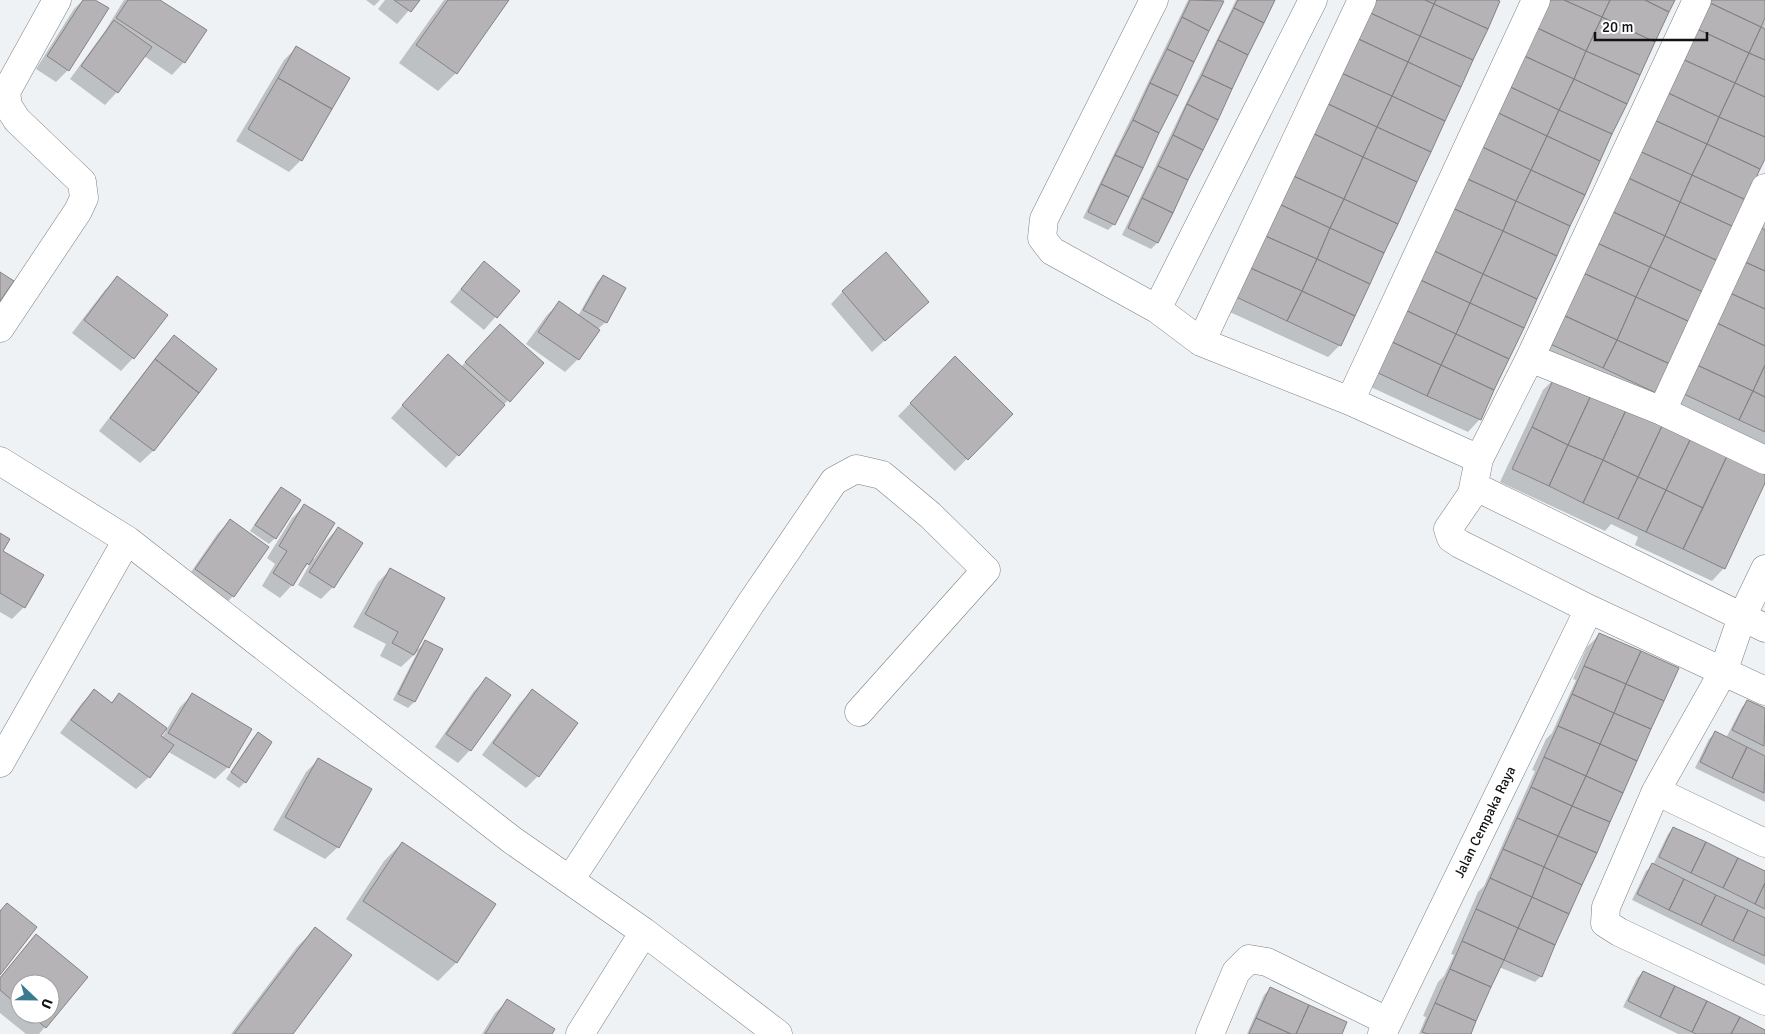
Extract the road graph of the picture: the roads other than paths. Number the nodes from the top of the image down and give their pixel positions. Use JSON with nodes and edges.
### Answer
{"nodes":[{"id":1,"x":57,"y":0,"type":"edge"},
{"id":2,"x":1154,"y":0,"type":"edge"},
{"id":3,"x":1313,"y":0,"type":"edge"},
{"id":4,"x":1362,"y":0,"type":"edge"},
{"id":5,"x":1536,"y":0,"type":"edge"},
{"id":6,"x":1697,"y":0,"type":"edge"},
{"id":7,"x":1765,"y":188,"type":"edge"},
{"id":8,"x":1157,"y":309,"type":"junction"},
{"id":9,"x":0,"y":328,"type":"edge"},
{"id":10,"x":1202,"y":342,"type":"junction"},
{"id":11,"x":1530,"y":358,"type":"junction"},
{"id":12,"x":1350,"y":401,"type":"junction"},
{"id":13,"x":1662,"y":411,"type":"junction"},
{"id":14,"x":1479,"y":459,"type":"junction"},
{"id":15,"x":1765,"y":460,"type":"edge"},
{"id":16,"x":0,"y":461,"type":"edge"},
{"id":17,"x":1473,"y":490,"type":"junction"},
{"id":18,"x":127,"y":540,"type":"junction"},
{"id":19,"x":1765,"y":569,"type":"edge"},
{"id":20,"x":1588,"y":610,"type":"junction"},
{"id":21,"x":1749,"y":622,"type":"edge"},
{"id":22,"x":1724,"y":669,"type":"junction"},
{"id":23,"x":1765,"y":691,"type":"edge"},
{"id":24,"x":858,"y":712,"type":"dead end"},
{"id":25,"x":0,"y":763,"type":"edge"},
{"id":26,"x":1656,"y":791,"type":"junction"},
{"id":27,"x":1765,"y":843,"type":"edge"},
{"id":28,"x":570,"y":880,"type":"junction"},
{"id":29,"x":644,"y":932,"type":"junction"},
{"id":30,"x":1765,"y":1001,"type":"edge"},
{"id":31,"x":1385,"y":1027,"type":"edge"},
{"id":32,"x":580,"y":1034,"type":"edge"},
{"id":33,"x":778,"y":1034,"type":"edge"},
{"id":34,"x":1210,"y":1034,"type":"edge"}],
"edges":[{"from":1,"to":9,"type":"street"},
{"from":2,"to":8,"type":"street"},
{"from":3,"to":8,"type":"street"},
{"from":4,"to":10,"type":"street"},
{"from":5,"to":12,"type":"street"},
{"from":6,"to":11,"type":"street"},
{"from":7,"to":13,"type":"street"},
{"from":8,"to":10,"type":"street"},
{"from":10,"to":12,"type":"street"},
{"from":11,"to":13,"type":"street"},
{"from":11,"to":14,"type":"street"},
{"from":12,"to":14,"type":"street"},
{"from":13,"to":15,"type":"street"},
{"from":14,"to":17,"type":"street"},
{"from":16,"to":18,"type":"street"},
{"from":17,"to":20,"type":"street"},
{"from":17,"to":21,"type":"street"},
{"from":18,"to":25,"type":"street"},
{"from":18,"to":28,"type":"street"},
{"from":19,"to":21,"type":"street"},
{"from":20,"to":22,"type":"street"},
{"from":20,"to":31,"type":"street","name":"Jalan Cempaka Raya"},
{"from":21,"to":22,"type":"street"},
{"from":22,"to":23,"type":"street"},
{"from":22,"to":26,"type":"street"},
{"from":24,"to":28,"type":"street"},
{"from":26,"to":27,"type":"street"},
{"from":26,"to":30,"type":"street"},
{"from":28,"to":29,"type":"street"},
{"from":29,"to":32,"type":"street"},
{"from":29,"to":33,"type":"street"},
{"from":31,"to":34,"type":"street"}]}
